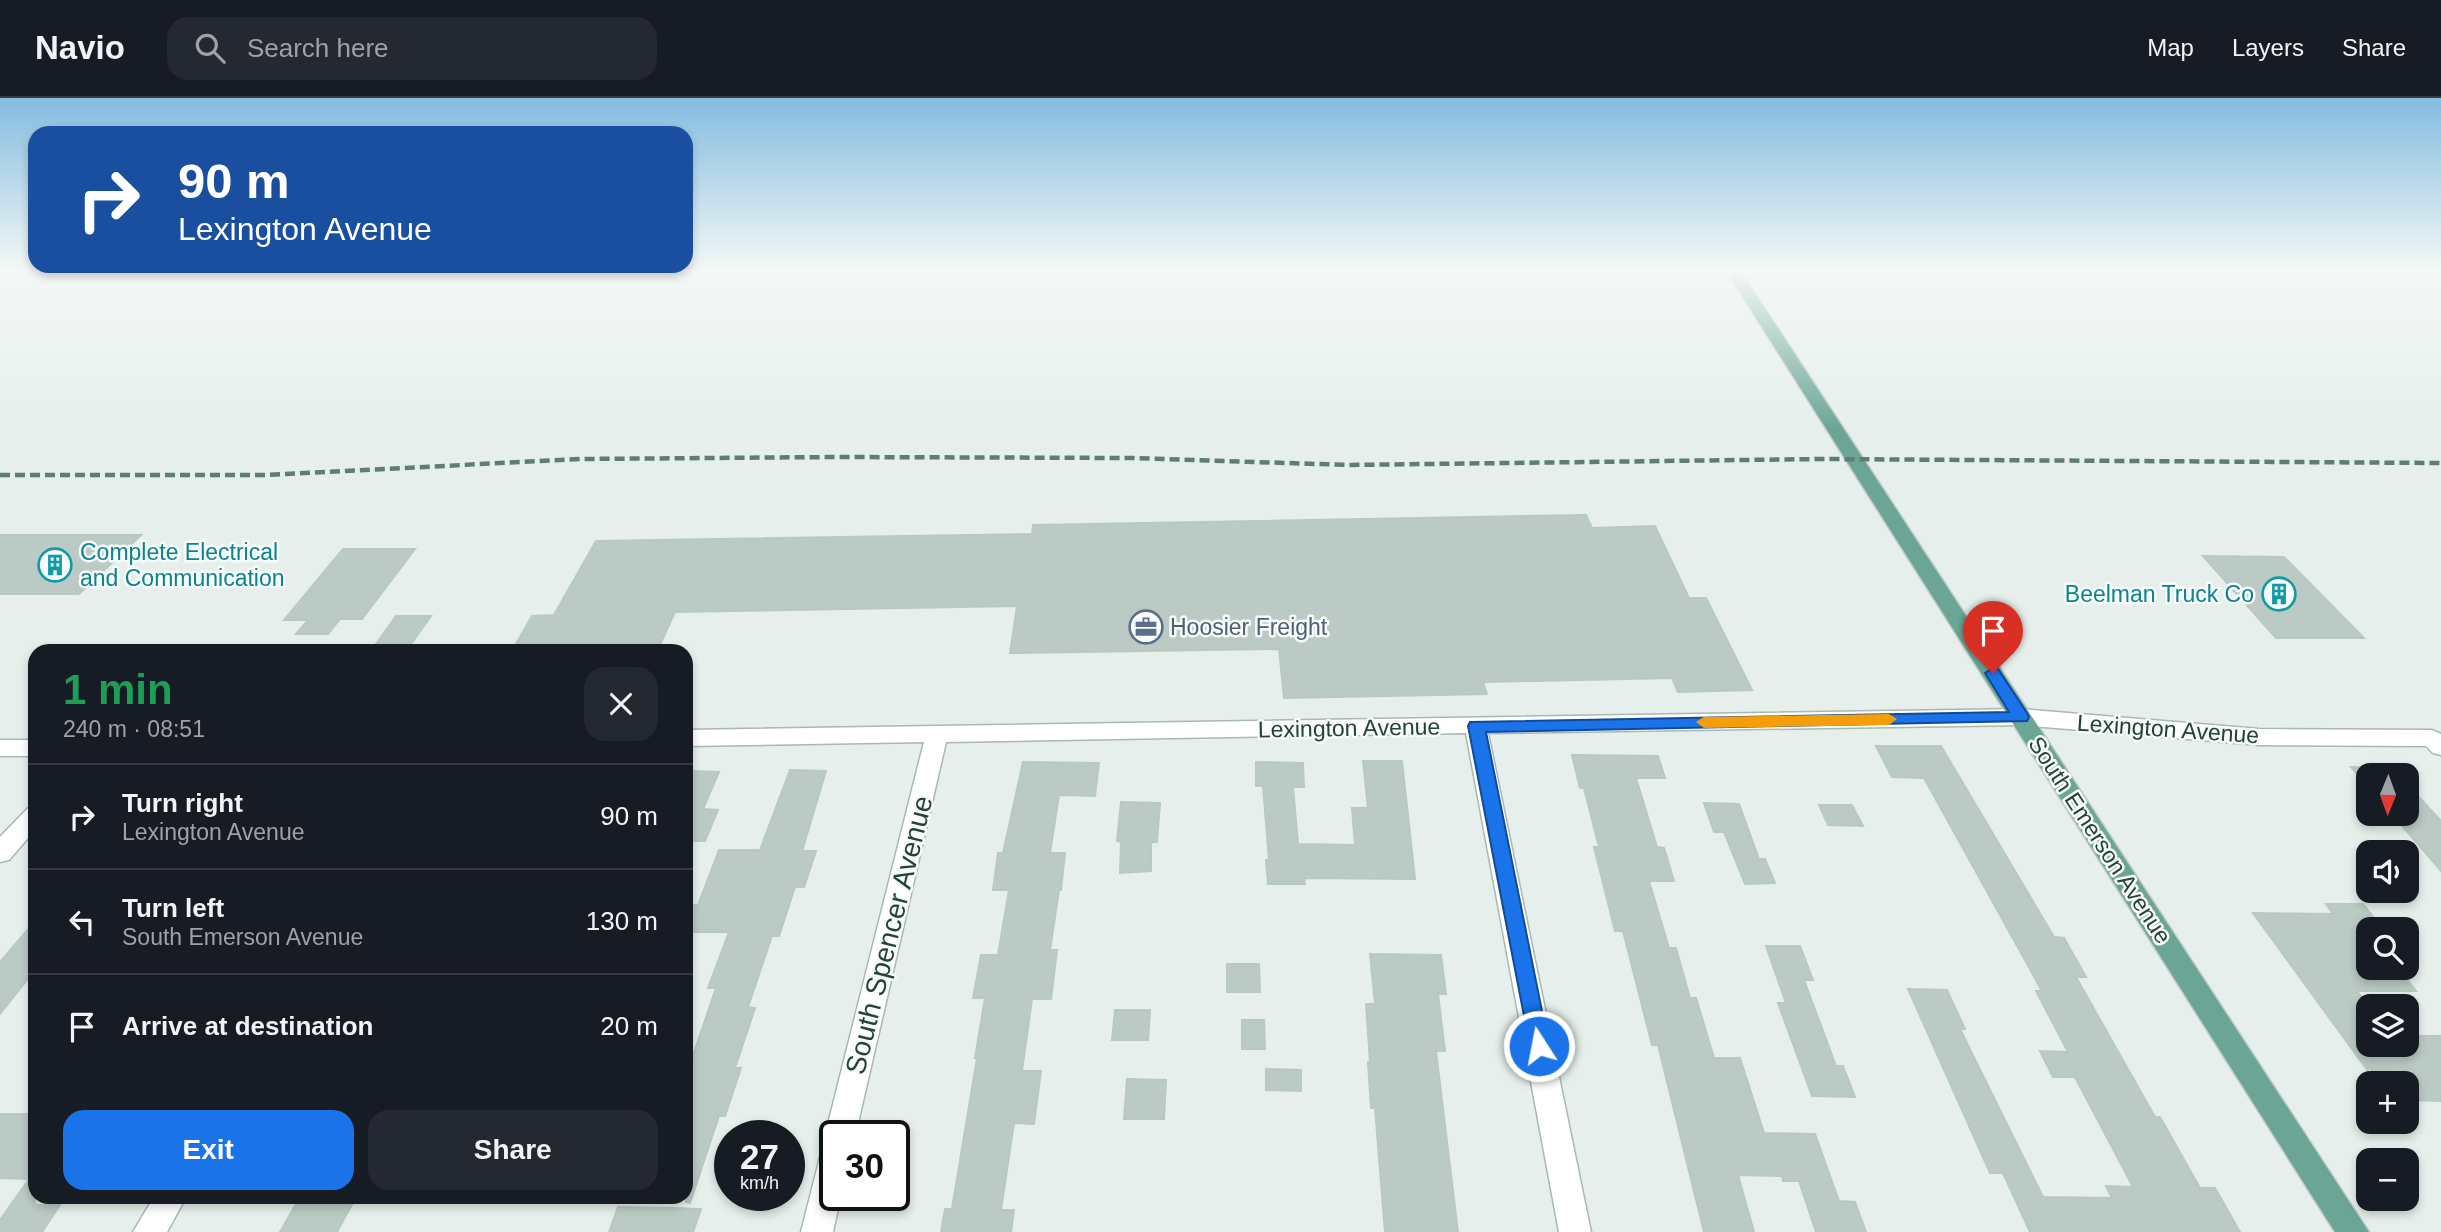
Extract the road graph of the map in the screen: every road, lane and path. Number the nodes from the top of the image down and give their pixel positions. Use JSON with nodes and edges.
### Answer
{"nodes":[{"id":1,"x":1769,"y":325,"type":"edge"},
{"id":2,"x":2021,"y":717,"type":"junction"},
{"id":3,"x":1476,"y":726,"type":"junction"},
{"id":4,"x":937,"y":734,"type":"junction"},
{"id":5,"x":693,"y":738,"type":"edge"},
{"id":6,"x":2437,"y":742,"type":"edge"},
{"id":7,"x":0,"y":748,"type":"edge"},
{"id":8,"x":28,"y":748,"type":"edge"},
{"id":9,"x":28,"y":823,"type":"edge"},
{"id":10,"x":0,"y":853,"type":"edge"},
{"id":11,"x":844,"y":1120,"type":"edge"},
{"id":12,"x":167,"y":1204,"type":"edge"},
{"id":13,"x":822,"y":1211,"type":"edge"},
{"id":14,"x":149,"y":1232,"type":"edge"},
{"id":15,"x":817,"y":1232,"type":"edge"},
{"id":16,"x":1575,"y":1232,"type":"edge"},
{"id":17,"x":2353,"y":1232,"type":"edge"}],
"edges":[{"from":1,"to":2,"type":"main road","name":"South Emerson Avenue"},
{"from":2,"to":3,"type":"street","name":"Lexington Avenue"},
{"from":2,"to":6,"type":"street","name":"Lexington Avenue"},
{"from":2,"to":17,"type":"main road","name":"South Emerson Avenue"},
{"from":3,"to":4,"type":"street","name":"Lexington Avenue"},
{"from":3,"to":16,"type":"street"},
{"from":4,"to":5,"type":"street","name":"Lexington Avenue"},
{"from":4,"to":11,"type":"street","name":"South Spencer Avenue"},
{"from":7,"to":8,"type":"street"},
{"from":9,"to":10,"type":"street"},
{"from":12,"to":14,"type":"street"},
{"from":13,"to":15,"type":"street"}]}
